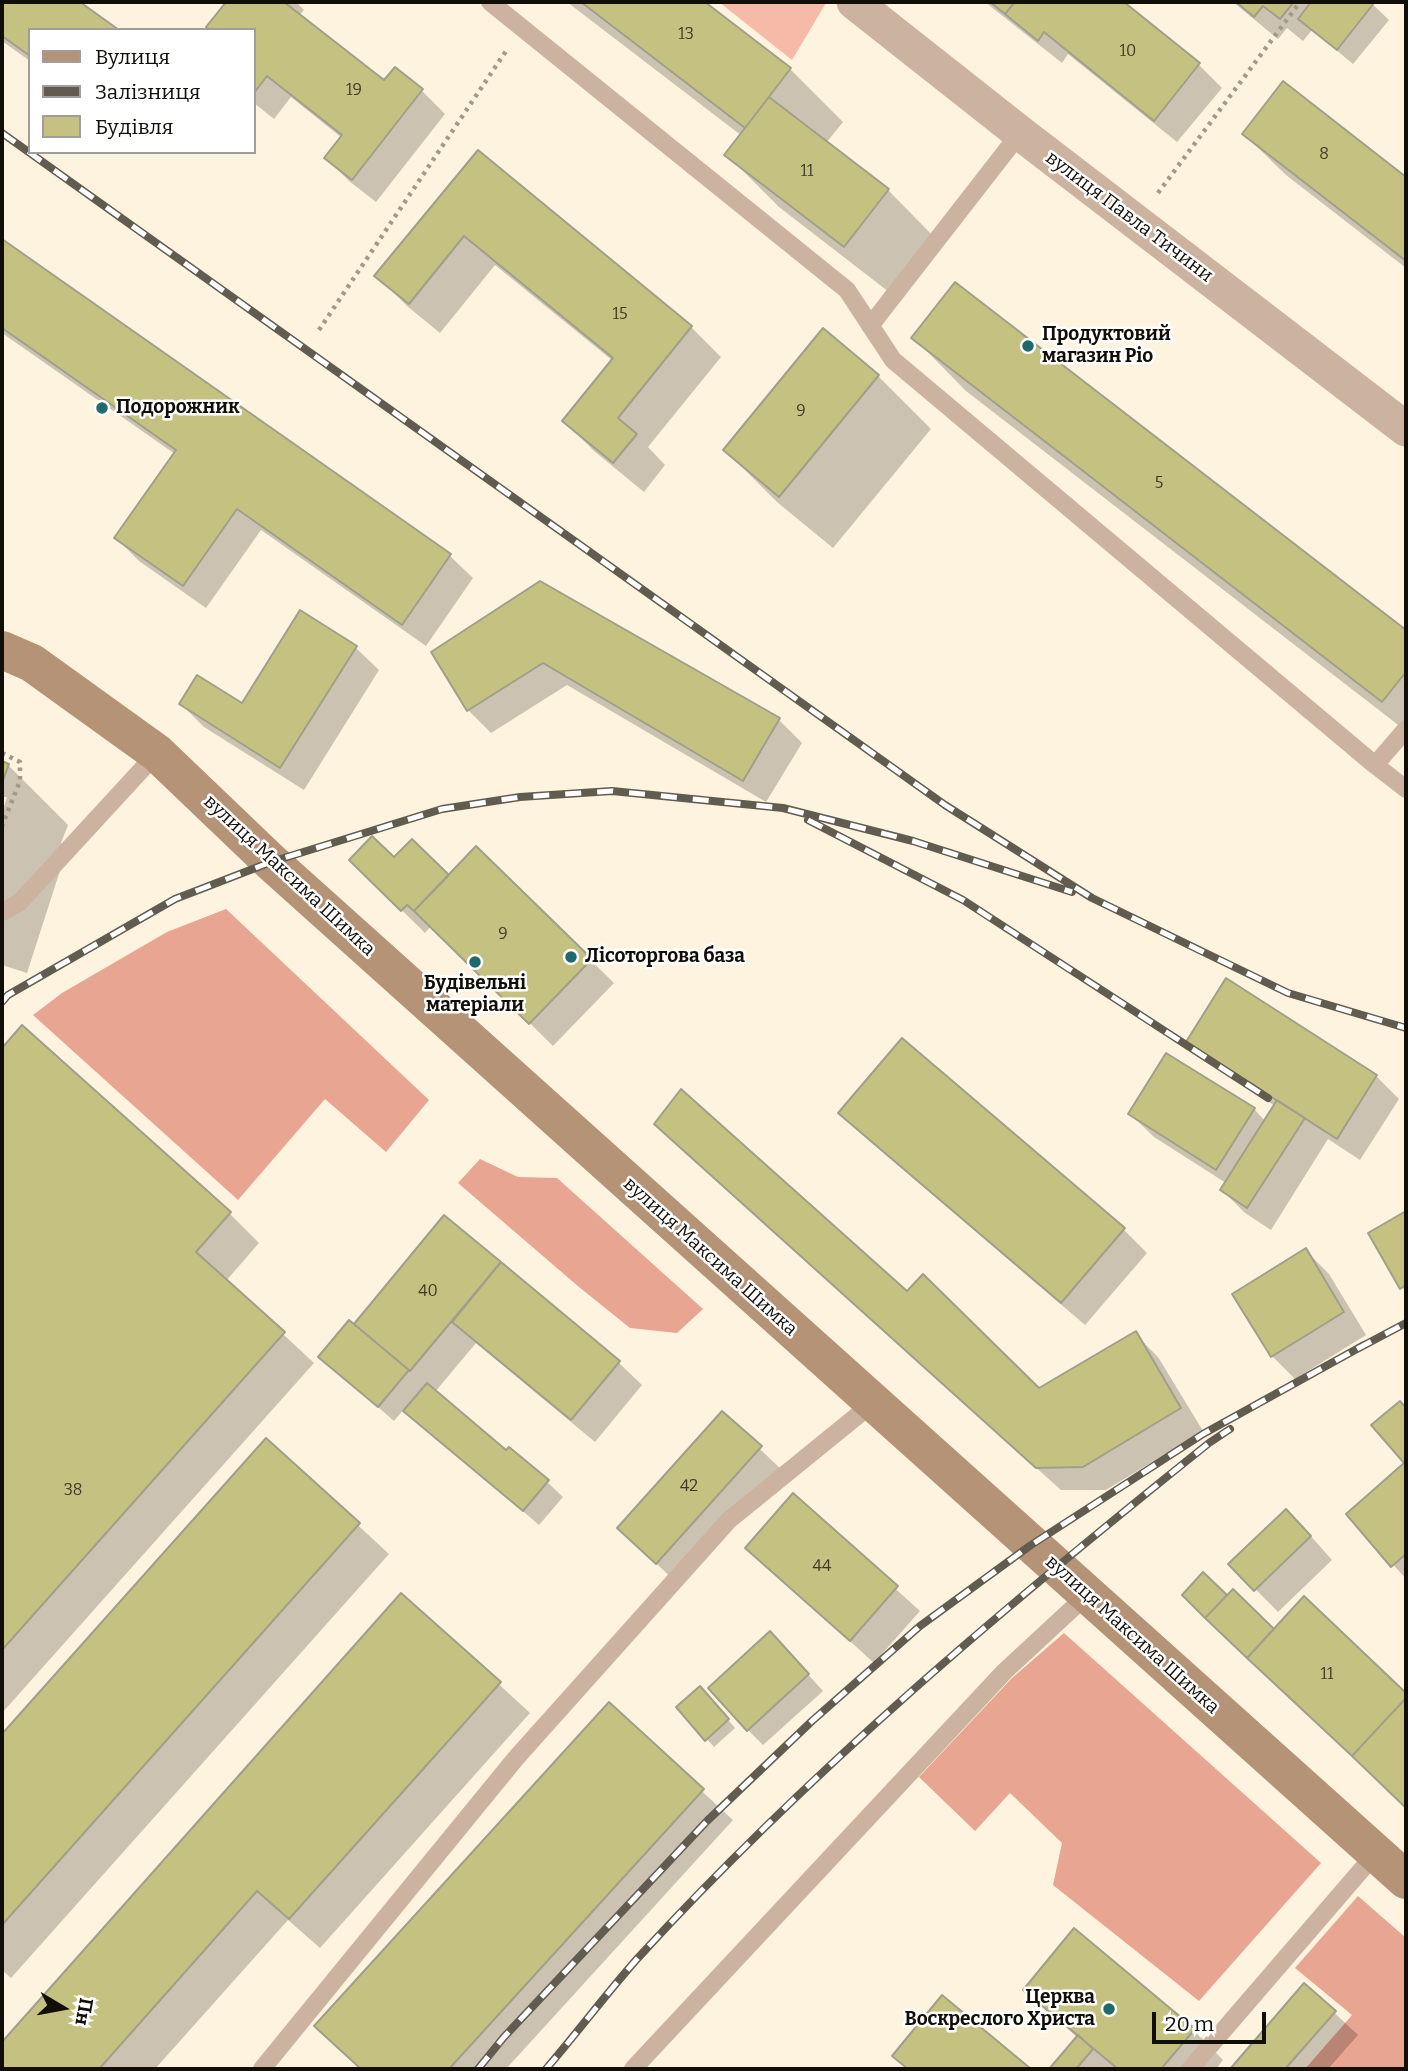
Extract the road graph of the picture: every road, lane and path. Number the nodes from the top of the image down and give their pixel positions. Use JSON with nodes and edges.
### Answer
{"nodes":[{"id":1,"x":490,"y":2,"type":"edge"},
{"id":2,"x":854,"y":2,"type":"edge"},
{"id":3,"x":1300,"y":2,"type":"edge"},
{"id":4,"x":522,"y":27,"type":"junction"},
{"id":5,"x":1020,"y":133,"type":"junction"},
{"id":6,"x":1136,"y":222,"type":"junction"},
{"id":7,"x":870,"y":327,"type":"junction"},
{"id":8,"x":319,"y":330,"type":"dead end"},
{"id":9,"x":1406,"y":429,"type":"edge"},
{"id":10,"x":2,"y":650,"type":"edge"},
{"id":11,"x":1406,"y":729,"type":"edge"},
{"id":12,"x":2,"y":753,"type":"edge"},
{"id":13,"x":157,"y":753,"type":"junction"},
{"id":14,"x":1375,"y":765,"type":"junction"},
{"id":15,"x":1406,"y":789,"type":"edge"},
{"id":16,"x":2,"y":826,"type":"edge"},
{"id":17,"x":2,"y":912,"type":"edge"},
{"id":18,"x":873,"y":1403,"type":"junction"},
{"id":19,"x":1087,"y":1595,"type":"junction"},
{"id":20,"x":1376,"y":1853,"type":"junction"},
{"id":21,"x":1406,"y":1880,"type":"edge"},
{"id":22,"x":262,"y":2069,"type":"edge"},
{"id":23,"x":633,"y":2069,"type":"edge"},
{"id":24,"x":1190,"y":2069,"type":"edge"}],
"edges":[{"from":1,"to":4,"type":"lane"},
{"from":2,"to":5,"type":"street","name":"вулиця Павла Тичини"},
{"from":3,"to":6,"type":"path"},
{"from":4,"to":7,"type":"lane"},
{"from":4,"to":8,"type":"path"},
{"from":5,"to":6,"type":"street","name":"вулиця Павла Тичини"},
{"from":5,"to":7,"type":"lane"},
{"from":6,"to":9,"type":"street","name":"вулиця Павла Тичини"},
{"from":7,"to":14,"type":"lane"},
{"from":10,"to":13,"type":"main road","name":"вулиця Максима Шимка"},
{"from":11,"to":14,"type":"lane"},
{"from":12,"to":16,"type":"path"},
{"from":13,"to":17,"type":"lane"},
{"from":13,"to":18,"type":"main road","name":"вулиця Максима Шимка"},
{"from":14,"to":15,"type":"lane"},
{"from":18,"to":19,"type":"main road","name":"вулиця Максима Шимка"},
{"from":18,"to":22,"type":"lane"},
{"from":19,"to":20,"type":"main road","name":"вулиця Максима Шимка"},
{"from":19,"to":23,"type":"lane"},
{"from":20,"to":21,"type":"main road","name":"вулиця Максима Шимка"},
{"from":20,"to":24,"type":"lane"}]}
